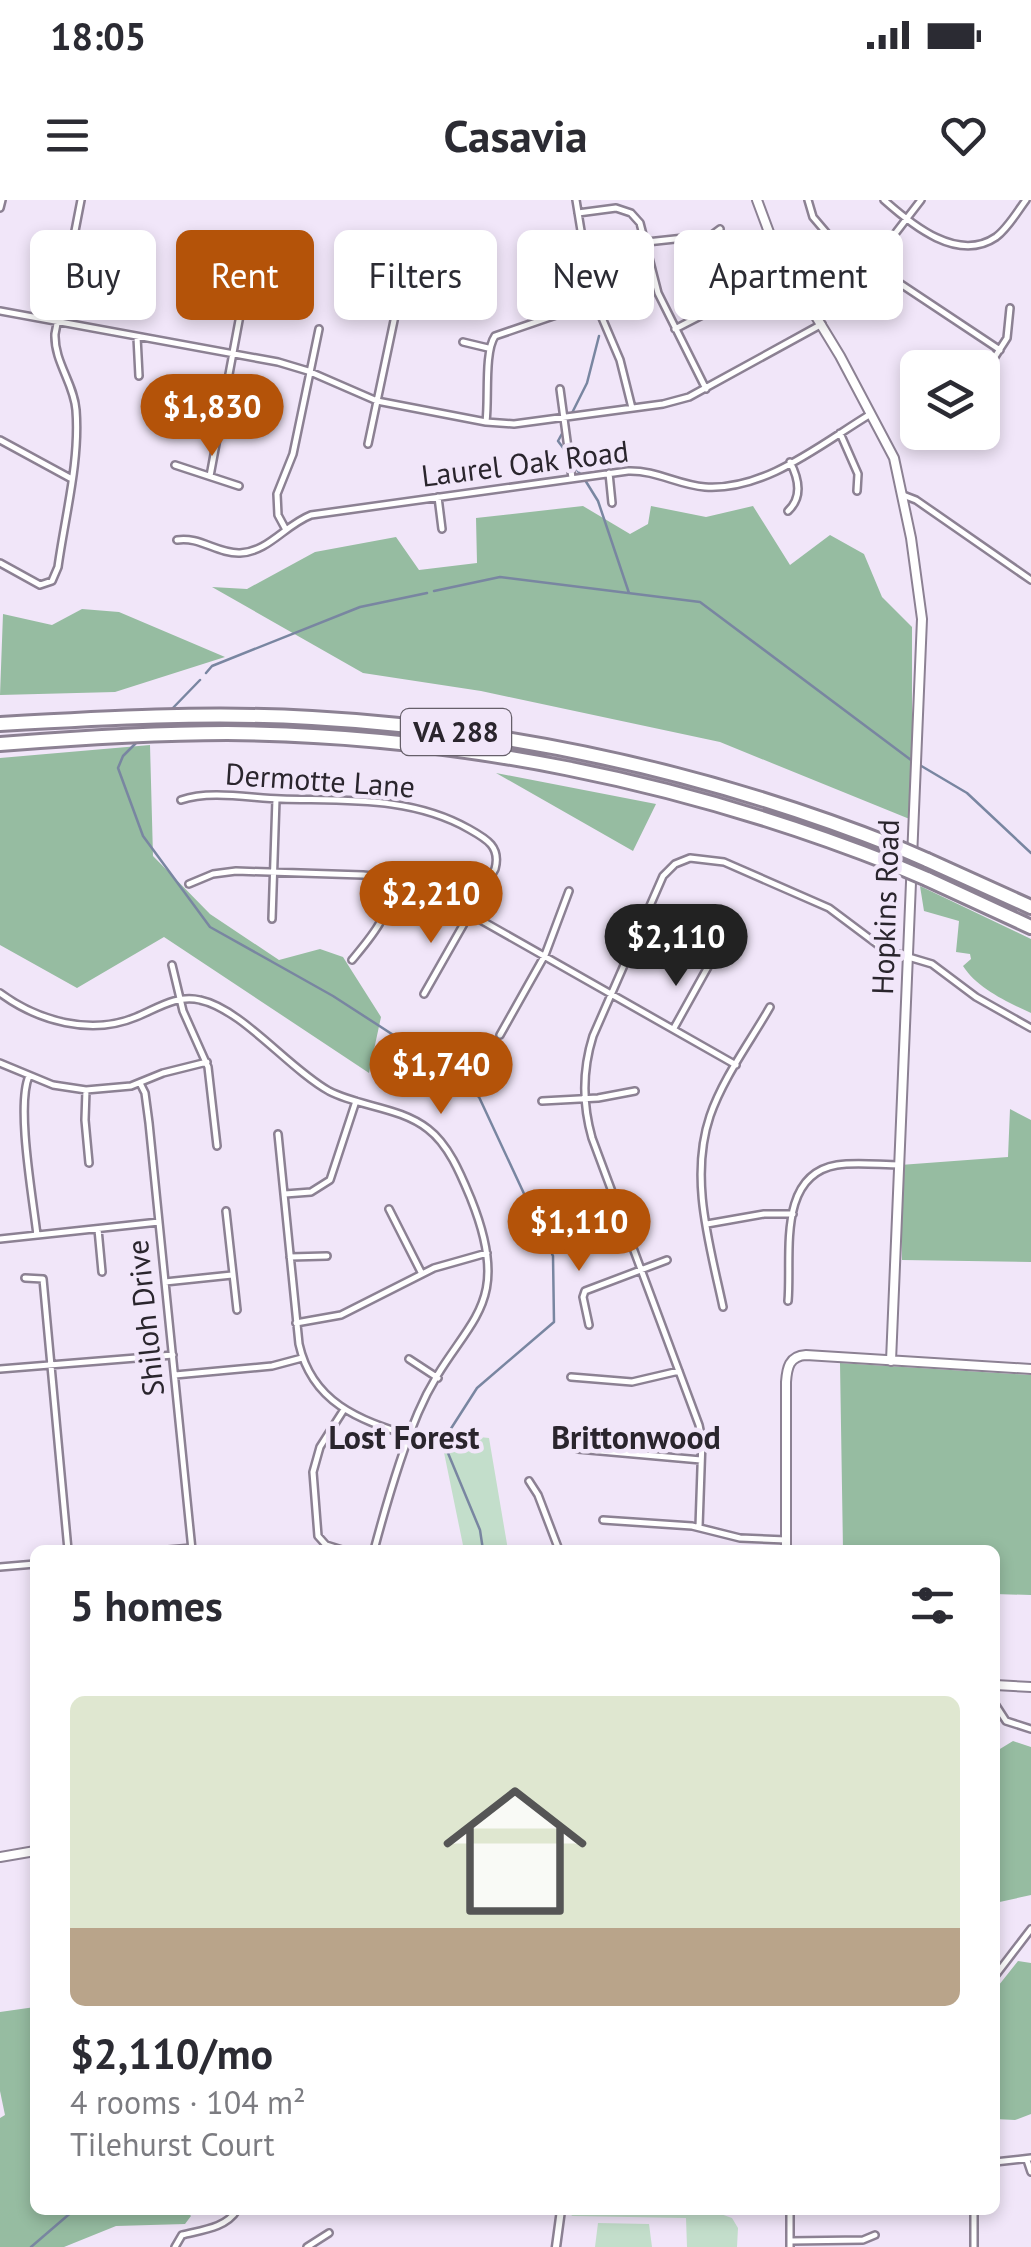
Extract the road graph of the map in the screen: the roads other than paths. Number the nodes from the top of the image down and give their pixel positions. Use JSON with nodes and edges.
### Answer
{"nodes":[{"id":1,"x":2,"y":200,"type":"edge"},
{"id":2,"x":81,"y":200,"type":"edge"},
{"id":3,"x":576,"y":200,"type":"edge"},
{"id":4,"x":758,"y":200,"type":"edge"},
{"id":5,"x":808,"y":200,"type":"edge"},
{"id":6,"x":884,"y":200,"type":"edge"},
{"id":7,"x":920,"y":200,"type":"edge"},
{"id":8,"x":1026,"y":200,"type":"edge"},
{"id":9,"x":0,"y":208,"type":"edge"},
{"id":10,"x":578,"y":213,"type":"junction"},
{"id":11,"x":910,"y":218,"type":"junction"},
{"id":12,"x":720,"y":228,"type":"dead end"},
{"id":13,"x":581,"y":230,"type":"edge"},
{"id":14,"x":643,"y":230,"type":"edge"},
{"id":15,"x":823,"y":230,"type":"edge"},
{"id":16,"x":900,"y":230,"type":"edge"},
{"id":17,"x":654,"y":241,"type":"edge"},
{"id":18,"x":654,"y":274,"type":"edge"},
{"id":19,"x":903,"y":286,"type":"edge"},
{"id":20,"x":1010,"y":308,"type":"dead end"},
{"id":21,"x":0,"y":312,"type":"edge"},
{"id":22,"x":240,"y":320,"type":"edge"},
{"id":23,"x":394,"y":320,"type":"edge"},
{"id":24,"x":538,"y":320,"type":"edge"},
{"id":25,"x":602,"y":320,"type":"edge"},
{"id":26,"x":693,"y":320,"type":"edge"},
{"id":27,"x":57,"y":323,"type":"junction"},
{"id":28,"x":822,"y":324,"type":"junction"},
{"id":29,"x":319,"y":329,"type":"dead end"},
{"id":30,"x":675,"y":329,"type":"junction"},
{"id":31,"x":137,"y":337,"type":"junction"},
{"id":32,"x":462,"y":342,"type":"dead end"},
{"id":33,"x":488,"y":348,"type":"junction"},
{"id":34,"x":1000,"y":350,"type":"joint"},
{"id":35,"x":235,"y":354,"type":"junction"},
{"id":36,"x":310,"y":372,"type":"junction"},
{"id":37,"x":139,"y":376,"type":"dead end"},
{"id":38,"x":560,"y":389,"type":"dead end"},
{"id":39,"x":706,"y":389,"type":"junction"},
{"id":40,"x":377,"y":401,"type":"junction"},
{"id":41,"x":632,"y":408,"type":"junction"},
{"id":42,"x":872,"y":413,"type":"junction"},
{"id":43,"x":563,"y":418,"type":"junction"},
{"id":44,"x":486,"y":422,"type":"junction"},
{"id":45,"x":840,"y":434,"type":"junction"},
{"id":46,"x":0,"y":440,"type":"edge"},
{"id":47,"x":368,"y":444,"type":"dead end"},
{"id":48,"x":790,"y":462,"type":"junction"},
{"id":49,"x":175,"y":464,"type":"dead end"},
{"id":50,"x":609,"y":473,"type":"junction"},
{"id":51,"x":210,"y":476,"type":"junction"},
{"id":52,"x":70,"y":478,"type":"junction"},
{"id":53,"x":572,"y":478,"type":"junction"},
{"id":54,"x":238,"y":486,"type":"dead end"},
{"id":55,"x":857,"y":492,"type":"dead end"},
{"id":56,"x":903,"y":495,"type":"junction"},
{"id":57,"x":438,"y":497,"type":"junction"},
{"id":58,"x":612,"y":503,"type":"dead end"},
{"id":59,"x":788,"y":511,"type":"dead end"},
{"id":60,"x":285,"y":528,"type":"junction"},
{"id":61,"x":442,"y":528,"type":"dead end"},
{"id":62,"x":177,"y":540,"type":"dead end"},
{"id":63,"x":0,"y":563,"type":"edge"},
{"id":64,"x":1031,"y":580,"type":"edge"},
{"id":65,"x":0,"y":724,"type":"edge"},
{"id":66,"x":0,"y":744,"type":"edge"},
{"id":67,"x":276,"y":799,"type":"junction"},
{"id":68,"x":180,"y":800,"type":"dead end"},
{"id":69,"x":274,"y":871,"type":"junction"},
{"id":70,"x":390,"y":876,"type":"junction"},
{"id":71,"x":189,"y":884,"type":"dead end"},
{"id":72,"x":569,"y":891,"type":"dead end"},
{"id":73,"x":1031,"y":907,"type":"edge"},
{"id":74,"x":470,"y":912,"type":"junction"},
{"id":75,"x":272,"y":919,"type":"dead end"},
{"id":76,"x":1031,"y":926,"type":"edge"},
{"id":77,"x":545,"y":955,"type":"junction"},
{"id":78,"x":906,"y":956,"type":"junction"},
{"id":79,"x":352,"y":960,"type":"dead end"},
{"id":80,"x":172,"y":965,"type":"dead end"},
{"id":81,"x":709,"y":965,"type":"dead end"},
{"id":82,"x":0,"y":993,"type":"edge"},
{"id":83,"x":611,"y":993,"type":"junction"},
{"id":84,"x":424,"y":994,"type":"dead end"},
{"id":85,"x":180,"y":999,"type":"junction"},
{"id":86,"x":770,"y":1007,"type":"dead end"},
{"id":87,"x":1031,"y":1028,"type":"edge"},
{"id":88,"x":673,"y":1029,"type":"junction"},
{"id":89,"x":500,"y":1034,"type":"dead end"},
{"id":90,"x":207,"y":1062,"type":"junction"},
{"id":91,"x":0,"y":1063,"type":"edge"},
{"id":92,"x":736,"y":1065,"type":"junction"},
{"id":93,"x":29,"y":1076,"type":"junction"},
{"id":94,"x":140,"y":1083,"type":"junction"},
{"id":95,"x":86,"y":1090,"type":"junction"},
{"id":96,"x":634,"y":1090,"type":"dead end"},
{"id":97,"x":584,"y":1098,"type":"junction"},
{"id":98,"x":356,"y":1101,"type":"junction"},
{"id":99,"x":542,"y":1101,"type":"dead end"},
{"id":100,"x":278,"y":1134,"type":"dead end"},
{"id":101,"x":217,"y":1146,"type":"dead end"},
{"id":102,"x":89,"y":1162,"type":"dead end"},
{"id":103,"x":900,"y":1165,"type":"junction"},
{"id":104,"x":284,"y":1194,"type":"junction"},
{"id":105,"x":389,"y":1209,"type":"dead end"},
{"id":106,"x":226,"y":1211,"type":"dead end"},
{"id":107,"x":792,"y":1214,"type":"junction"},
{"id":108,"x":159,"y":1222,"type":"junction"},
{"id":109,"x":707,"y":1224,"type":"junction"},
{"id":110,"x":98,"y":1229,"type":"junction"},
{"id":111,"x":37,"y":1235,"type":"junction"},
{"id":112,"x":0,"y":1238,"type":"edge"},
{"id":113,"x":486,"y":1254,"type":"junction"},
{"id":114,"x":326,"y":1256,"type":"dead end"},
{"id":115,"x":290,"y":1257,"type":"junction"},
{"id":116,"x":667,"y":1260,"type":"dead end"},
{"id":117,"x":642,"y":1270,"type":"junction"},
{"id":118,"x":102,"y":1272,"type":"dead end"},
{"id":119,"x":422,"y":1274,"type":"junction"},
{"id":120,"x":234,"y":1275,"type":"junction"},
{"id":121,"x":24,"y":1278,"type":"dead end"},
{"id":122,"x":166,"y":1282,"type":"junction"},
{"id":123,"x":788,"y":1301,"type":"dead end"},
{"id":124,"x":723,"y":1307,"type":"dead end"},
{"id":125,"x":236,"y":1310,"type":"dead end"},
{"id":126,"x":296,"y":1323,"type":"junction"},
{"id":127,"x":589,"y":1325,"type":"dead end"},
{"id":128,"x":173,"y":1355,"type":"junction"},
{"id":129,"x":302,"y":1358,"type":"junction"},
{"id":130,"x":409,"y":1359,"type":"dead end"},
{"id":131,"x":892,"y":1361,"type":"junction"},
{"id":132,"x":50,"y":1368,"type":"junction"},
{"id":133,"x":1031,"y":1369,"type":"edge"},
{"id":134,"x":0,"y":1370,"type":"edge"},
{"id":135,"x":679,"y":1372,"type":"junction"},
{"id":136,"x":175,"y":1375,"type":"junction"},
{"id":137,"x":571,"y":1377,"type":"dead end"},
{"id":138,"x":438,"y":1378,"type":"junction"},
{"id":139,"x":344,"y":1410,"type":"junction"},
{"id":140,"x":410,"y":1436,"type":"junction"},
{"id":141,"x":578,"y":1449,"type":"dead end"},
{"id":142,"x":701,"y":1460,"type":"junction"},
{"id":143,"x":529,"y":1481,"type":"dead end"},
{"id":144,"x":604,"y":1520,"type":"dead end"},
{"id":145,"x":699,"y":1527,"type":"junction"},
{"id":146,"x":68,"y":1545,"type":"edge"},
{"id":147,"x":192,"y":1545,"type":"edge"},
{"id":148,"x":326,"y":1545,"type":"edge"},
{"id":149,"x":376,"y":1545,"type":"edge"},
{"id":150,"x":557,"y":1545,"type":"edge"},
{"id":151,"x":786,"y":1545,"type":"edge"},
{"id":152,"x":30,"y":1564,"type":"edge"},
{"id":153,"x":0,"y":1567,"type":"edge"},
{"id":154,"x":1000,"y":1685,"type":"edge"},
{"id":155,"x":1031,"y":1687,"type":"edge"},
{"id":156,"x":1000,"y":1712,"type":"edge"},
{"id":157,"x":1031,"y":1730,"type":"edge"},
{"id":158,"x":30,"y":1852,"type":"edge"},
{"id":159,"x":0,"y":1856,"type":"edge"},
{"id":160,"x":1031,"y":1929,"type":"edge"},
{"id":161,"x":1000,"y":1969,"type":"edge"},
{"id":162,"x":1029,"y":2159,"type":"edge"},
{"id":163,"x":1000,"y":2162,"type":"edge"},
{"id":164,"x":1031,"y":2172,"type":"edge"},
{"id":165,"x":234,"y":2215,"type":"edge"},
{"id":166,"x":560,"y":2215,"type":"edge"},
{"id":167,"x":790,"y":2215,"type":"edge"},
{"id":168,"x":974,"y":2215,"type":"edge"},
{"id":169,"x":329,"y":2233,"type":"dead end"},
{"id":170,"x":874,"y":2235,"type":"dead end"},
{"id":171,"x":790,"y":2244,"type":"edge"},
{"id":172,"x":175,"y":2247,"type":"edge"},
{"id":173,"x":307,"y":2247,"type":"edge"},
{"id":174,"x":556,"y":2247,"type":"edge"},
{"id":175,"x":974,"y":2247,"type":"edge"}],
"edges":[{"from":1,"to":9,"type":"street"},
{"from":2,"to":27,"type":"street"},
{"from":3,"to":10,"type":"street"},
{"from":4,"to":28,"type":"main road","name":"Hopkins Road"},
{"from":5,"to":15,"type":"street"},
{"from":6,"to":11,"type":"street"},
{"from":7,"to":11,"type":"street"},
{"from":8,"to":11,"type":"street"},
{"from":10,"to":13,"type":"street"},
{"from":10,"to":14,"type":"street"},
{"from":11,"to":16,"type":"street"},
{"from":12,"to":17,"type":"street"},
{"from":18,"to":30,"type":"street"},
{"from":19,"to":34,"type":"street"},
{"from":20,"to":34,"type":"street"},
{"from":21,"to":27,"type":"street"},
{"from":22,"to":35,"type":"street"},
{"from":23,"to":40,"type":"street"},
{"from":24,"to":33,"type":"street"},
{"from":25,"to":41,"type":"street"},
{"from":26,"to":30,"type":"street"},
{"from":27,"to":31,"type":"street"},
{"from":27,"to":52,"type":"street"},
{"from":28,"to":39,"type":"street"},
{"from":28,"to":42,"type":"main road","name":"Hopkins Road"},
{"from":29,"to":36,"type":"street"},
{"from":30,"to":39,"type":"street"},
{"from":31,"to":35,"type":"street"},
{"from":31,"to":37,"type":"street"},
{"from":32,"to":33,"type":"street"},
{"from":33,"to":44,"type":"street"},
{"from":35,"to":36,"type":"street"},
{"from":35,"to":51,"type":"street"},
{"from":36,"to":40,"type":"street"},
{"from":36,"to":60,"type":"street"},
{"from":38,"to":43,"type":"street"},
{"from":39,"to":41,"type":"street"},
{"from":40,"to":44,"type":"street"},
{"from":40,"to":47,"type":"street"},
{"from":41,"to":43,"type":"street"},
{"from":42,"to":45,"type":"street","name":"Laurel Oak Road"},
{"from":42,"to":56,"type":"main road","name":"Hopkins Road"},
{"from":43,"to":44,"type":"street"},
{"from":43,"to":53,"type":"street"},
{"from":45,"to":48,"type":"street","name":"Laurel Oak Road"},
{"from":45,"to":55,"type":"street"},
{"from":46,"to":52,"type":"street"},
{"from":48,"to":50,"type":"street","name":"Laurel Oak Road"},
{"from":48,"to":59,"type":"street"},
{"from":49,"to":51,"type":"street"},
{"from":50,"to":53,"type":"street","name":"Laurel Oak Road"},
{"from":50,"to":58,"type":"street"},
{"from":51,"to":54,"type":"street"},
{"from":52,"to":63,"type":"street"},
{"from":53,"to":57,"type":"street","name":"Laurel Oak Road"},
{"from":56,"to":64,"type":"street"},
{"from":56,"to":78,"type":"main road","name":"Hopkins Road"},
{"from":57,"to":60,"type":"street","name":"Laurel Oak Road"},
{"from":57,"to":61,"type":"street"},
{"from":60,"to":62,"type":"street","name":"Laurel Oak Road"},
{"from":65,"to":73,"type":"highway","number":"VA 288","bridge":true},
{"from":66,"to":76,"type":"highway","number":"VA 288","bridge":true},
{"from":67,"to":68,"type":"street","name":"Dermotte Lane"},
{"from":67,"to":69,"type":"street"},
{"from":67,"to":74,"type":"street","name":"Dermotte Lane"},
{"from":69,"to":70,"type":"street"},
{"from":69,"to":71,"type":"street"},
{"from":69,"to":75,"type":"street"},
{"from":70,"to":74,"type":"street"},
{"from":70,"to":79,"type":"street"},
{"from":72,"to":77,"type":"street"},
{"from":74,"to":77,"type":"street"},
{"from":74,"to":84,"type":"street","name":"Dermotte Lane"},
{"from":77,"to":83,"type":"street"},
{"from":77,"to":89,"type":"street"},
{"from":78,"to":83,"type":"street"},
{"from":78,"to":87,"type":"street"},
{"from":78,"to":103,"type":"main road","name":"Hopkins Road"},
{"from":80,"to":85,"type":"street"},
{"from":81,"to":88,"type":"street"},
{"from":82,"to":85,"type":"street"},
{"from":83,"to":88,"type":"street"},
{"from":83,"to":97,"type":"street"},
{"from":85,"to":90,"type":"street"},
{"from":85,"to":98,"type":"street"},
{"from":86,"to":92,"type":"street"},
{"from":88,"to":92,"type":"street"},
{"from":90,"to":94,"type":"street"},
{"from":90,"to":101,"type":"street"},
{"from":91,"to":93,"type":"street"},
{"from":92,"to":109,"type":"street"},
{"from":93,"to":95,"type":"street"},
{"from":93,"to":111,"type":"street"},
{"from":94,"to":95,"type":"street"},
{"from":94,"to":108,"type":"street","name":"Shiloh Drive"},
{"from":95,"to":102,"type":"street"},
{"from":96,"to":97,"type":"street"},
{"from":97,"to":99,"type":"street"},
{"from":97,"to":117,"type":"street"},
{"from":98,"to":104,"type":"street"},
{"from":98,"to":113,"type":"street"},
{"from":100,"to":104,"type":"street"},
{"from":103,"to":107,"type":"street"},
{"from":103,"to":131,"type":"main road","name":"Hopkins Road"},
{"from":104,"to":115,"type":"street"},
{"from":105,"to":119,"type":"street"},
{"from":106,"to":120,"type":"street"},
{"from":107,"to":109,"type":"street"},
{"from":107,"to":123,"type":"street"},
{"from":108,"to":110,"type":"street"},
{"from":108,"to":122,"type":"street","name":"Shiloh Drive"},
{"from":109,"to":124,"type":"street"},
{"from":110,"to":111,"type":"street"},
{"from":110,"to":118,"type":"street"},
{"from":111,"to":112,"type":"street"},
{"from":113,"to":119,"type":"street"},
{"from":113,"to":138,"type":"street"},
{"from":114,"to":115,"type":"street"},
{"from":115,"to":126,"type":"street"},
{"from":116,"to":117,"type":"street"},
{"from":117,"to":127,"type":"street"},
{"from":117,"to":135,"type":"street"},
{"from":119,"to":126,"type":"street"},
{"from":120,"to":122,"type":"street"},
{"from":120,"to":125,"type":"street"},
{"from":121,"to":132,"type":"street"},
{"from":122,"to":128,"type":"street","name":"Shiloh Drive"},
{"from":126,"to":129,"type":"street"},
{"from":128,"to":132,"type":"street"},
{"from":128,"to":136,"type":"street","name":"Shiloh Drive"},
{"from":129,"to":136,"type":"street"},
{"from":129,"to":139,"type":"street"},
{"from":130,"to":138,"type":"street"},
{"from":131,"to":133,"type":"main road"},
{"from":131,"to":151,"type":"main road"},
{"from":132,"to":134,"type":"street"},
{"from":132,"to":146,"type":"street"},
{"from":135,"to":137,"type":"street"},
{"from":135,"to":142,"type":"street"},
{"from":136,"to":147,"type":"street","name":"Shiloh Drive"},
{"from":138,"to":140,"type":"street"},
{"from":139,"to":140,"type":"street"},
{"from":139,"to":148,"type":"street"},
{"from":140,"to":149,"type":"street"},
{"from":141,"to":142,"type":"street"},
{"from":142,"to":145,"type":"street"},
{"from":143,"to":150,"type":"street"},
{"from":144,"to":145,"type":"street"},
{"from":145,"to":151,"type":"street"},
{"from":152,"to":153,"type":"street"},
{"from":154,"to":155,"type":"main road"},
{"from":156,"to":157,"type":"street"},
{"from":158,"to":159,"type":"main road"},
{"from":160,"to":161,"type":"street"},
{"from":162,"to":163,"type":"street"},
{"from":162,"to":164,"type":"street"},
{"from":165,"to":172,"type":"street"},
{"from":166,"to":174,"type":"street"},
{"from":167,"to":171,"type":"street"},
{"from":168,"to":175,"type":"street"},
{"from":169,"to":173,"type":"street"},
{"from":170,"to":171,"type":"street"}]}
